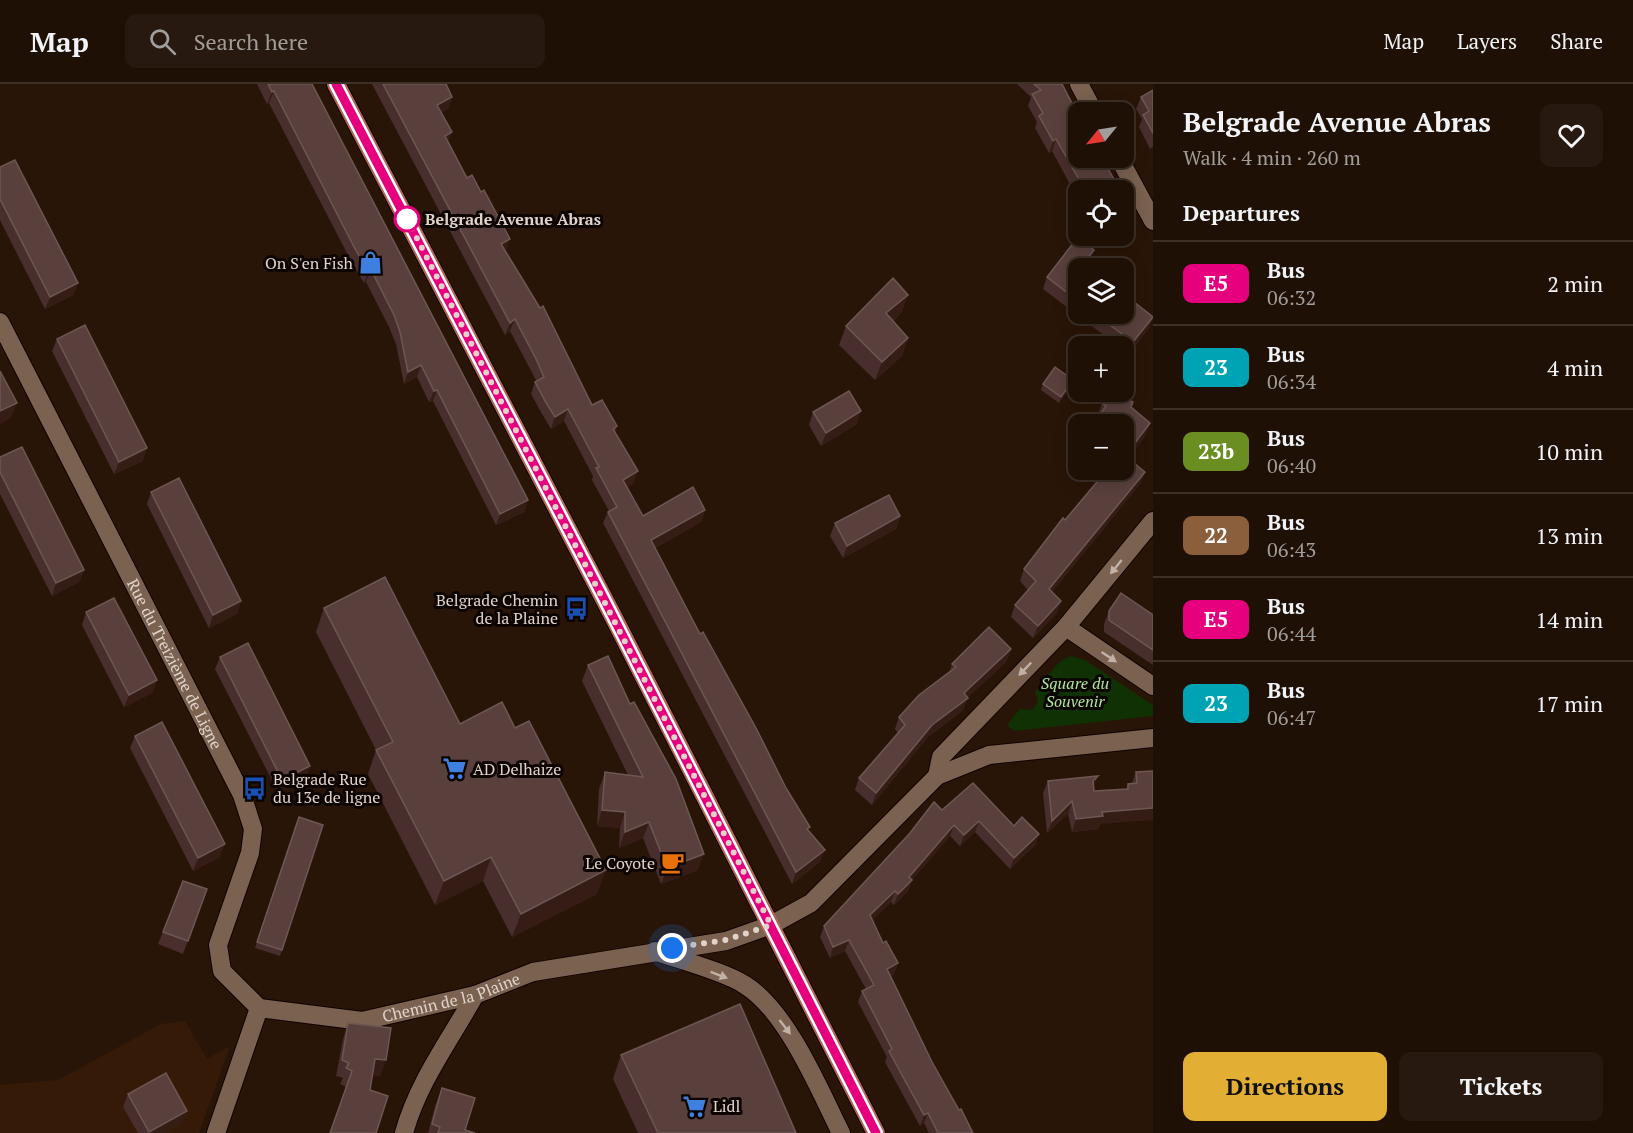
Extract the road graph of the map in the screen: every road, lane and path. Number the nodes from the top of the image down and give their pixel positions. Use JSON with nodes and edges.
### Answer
{"nodes":[{"id":1,"x":336,"y":84,"type":"edge"},
{"id":2,"x":1079,"y":84,"type":"edge"},
{"id":3,"x":1089,"y":102,"type":"edge"},
{"id":4,"x":1124,"y":168,"type":"edge"},
{"id":5,"x":1153,"y":221,"type":"edge"},
{"id":6,"x":0,"y":322,"type":"edge"},
{"id":7,"x":1153,"y":521,"type":"edge"},
{"id":8,"x":1066,"y":627,"type":"junction"},
{"id":9,"x":1153,"y":686,"type":"edge"},
{"id":10,"x":1153,"y":738,"type":"edge"},
{"id":11,"x":937,"y":776,"type":"junction"},
{"id":12,"x":771,"y":925,"type":"junction"},
{"id":13,"x":654,"y":950,"type":"junction"},
{"id":14,"x":475,"y":995,"type":"junction"},
{"id":15,"x":259,"y":1008,"type":"junction"},
{"id":16,"x":216,"y":1133,"type":"edge"},
{"id":17,"x":404,"y":1133,"type":"edge"},
{"id":18,"x":841,"y":1133,"type":"edge"},
{"id":19,"x":876,"y":1133,"type":"edge"}],
"edges":[{"from":1,"to":12,"type":"main road"},
{"from":2,"to":3,"type":"street"},
{"from":4,"to":5,"type":"street"},
{"from":6,"to":15,"type":"street","name":"Rue du Treizième de Ligne"},
{"from":7,"to":8,"type":"street","one_way":true},
{"from":8,"to":9,"type":"street","one_way":true},
{"from":8,"to":11,"type":"street","one_way":true},
{"from":10,"to":11,"type":"street"},
{"from":11,"to":12,"type":"street"},
{"from":12,"to":13,"type":"street","name":"Chemin de la Plaine"},
{"from":12,"to":19,"type":"main road"},
{"from":13,"to":14,"type":"street","name":"Chemin de la Plaine"},
{"from":13,"to":18,"type":"street","one_way":true},
{"from":14,"to":15,"type":"street","name":"Chemin de la Plaine"},
{"from":14,"to":17,"type":"street"},
{"from":15,"to":16,"type":"street"}]}
